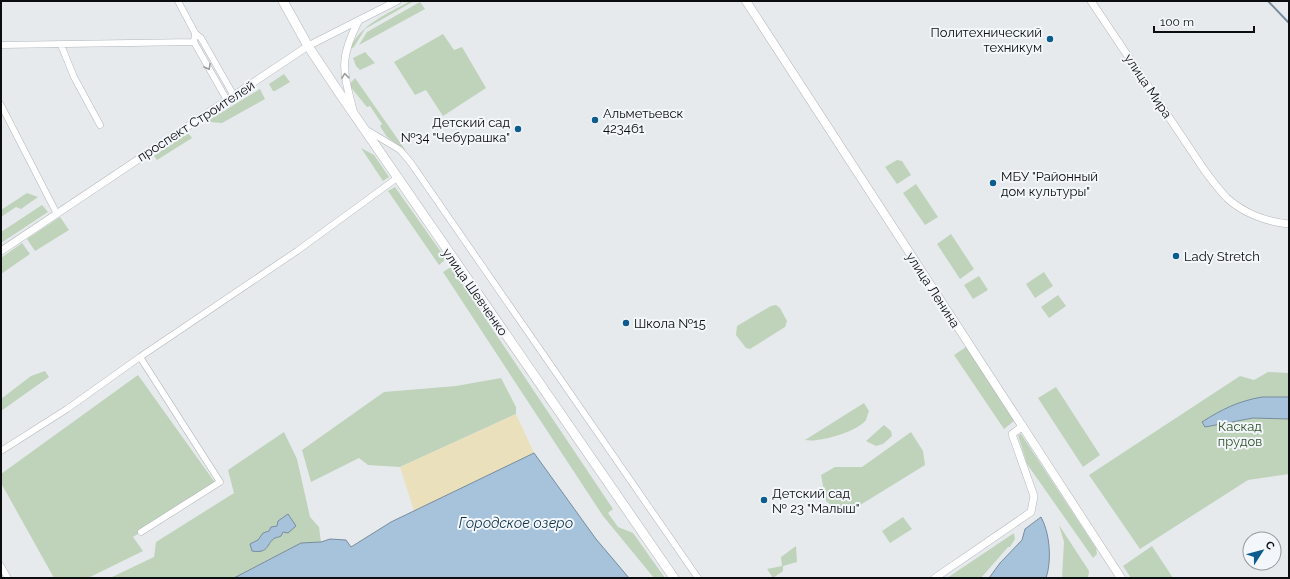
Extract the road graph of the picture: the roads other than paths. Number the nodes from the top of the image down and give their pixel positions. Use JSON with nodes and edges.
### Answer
{"nodes":[{"id":1,"x":178,"y":1,"type":"edge"},
{"id":2,"x":283,"y":1,"type":"edge"},
{"id":3,"x":397,"y":1,"type":"edge"},
{"id":4,"x":746,"y":1,"type":"edge"},
{"id":5,"x":1091,"y":1,"type":"edge"},
{"id":6,"x":358,"y":22,"type":"junction"},
{"id":7,"x":195,"y":33,"type":"junction"},
{"id":8,"x":194,"y":42,"type":"junction"},
{"id":9,"x":1,"y":45,"type":"edge"},
{"id":10,"x":61,"y":45,"type":"junction"},
{"id":11,"x":308,"y":46,"type":"junction"},
{"id":12,"x":234,"y":96,"type":"junction"},
{"id":13,"x":227,"y":100,"type":"junction"},
{"id":14,"x":1,"y":105,"type":"edge"},
{"id":15,"x":354,"y":114,"type":"junction"},
{"id":16,"x":100,"y":125,"type":"dead end"},
{"id":17,"x":364,"y":128,"type":"junction"},
{"id":18,"x":397,"y":178,"type":"junction"},
{"id":19,"x":57,"y":214,"type":"junction"},
{"id":20,"x":1289,"y":224,"type":"edge"},
{"id":21,"x":1,"y":251,"type":"edge"},
{"id":22,"x":140,"y":357,"type":"junction"},
{"id":23,"x":1022,"y":426,"type":"junction"},
{"id":24,"x":1,"y":451,"type":"edge"},
{"id":25,"x":141,"y":532,"type":"dead end"},
{"id":26,"x":1,"y":566,"type":"edge"},
{"id":27,"x":8,"y":578,"type":"edge"},
{"id":28,"x":674,"y":578,"type":"edge"},
{"id":29,"x":698,"y":578,"type":"edge"},
{"id":30,"x":935,"y":578,"type":"edge"},
{"id":31,"x":1121,"y":578,"type":"edge"}],
"edges":[{"from":1,"to":7,"type":"street"},
{"from":2,"to":11,"type":"main road","name":"улица Шевченко"},
{"from":3,"to":6,"type":"street","name":"проспект Строителей"},
{"from":4,"to":23,"type":"main road","name":"улица Ленина"},
{"from":5,"to":20,"type":"street","name":"улица Мира"},
{"from":6,"to":11,"type":"street","name":"проспект Строителей"},
{"from":15,"to":6,"type":"street","one_way":true},
{"from":7,"to":8,"type":"street"},
{"from":7,"to":12,"type":"street"},
{"from":8,"to":10,"type":"street"},
{"from":8,"to":13,"type":"street","one_way":true},
{"from":9,"to":10,"type":"street"},
{"from":10,"to":16,"type":"street"},
{"from":11,"to":12,"type":"street","name":"проспект Строителей"},
{"from":11,"to":15,"type":"main road","name":"улица Шевченко"},
{"from":12,"to":13,"type":"street","name":"проспект Строителей"},
{"from":13,"to":19,"type":"street","name":"проспект Строителей"},
{"from":14,"to":19,"type":"street"},
{"from":15,"to":17,"type":"main road","name":"улица Шевченко"},
{"from":17,"to":18,"type":"main road","name":"улица Шевченко"},
{"from":17,"to":29,"type":"street"},
{"from":18,"to":22,"type":"street"},
{"from":18,"to":28,"type":"main road","name":"улица Шевченко"},
{"from":19,"to":21,"type":"street","name":"проспект Строителей"},
{"from":22,"to":24,"type":"street"},
{"from":22,"to":25,"type":"street"},
{"from":23,"to":30,"type":"street"},
{"from":23,"to":31,"type":"main road","name":"улица Ленина"},
{"from":26,"to":27,"type":"street"}]}
